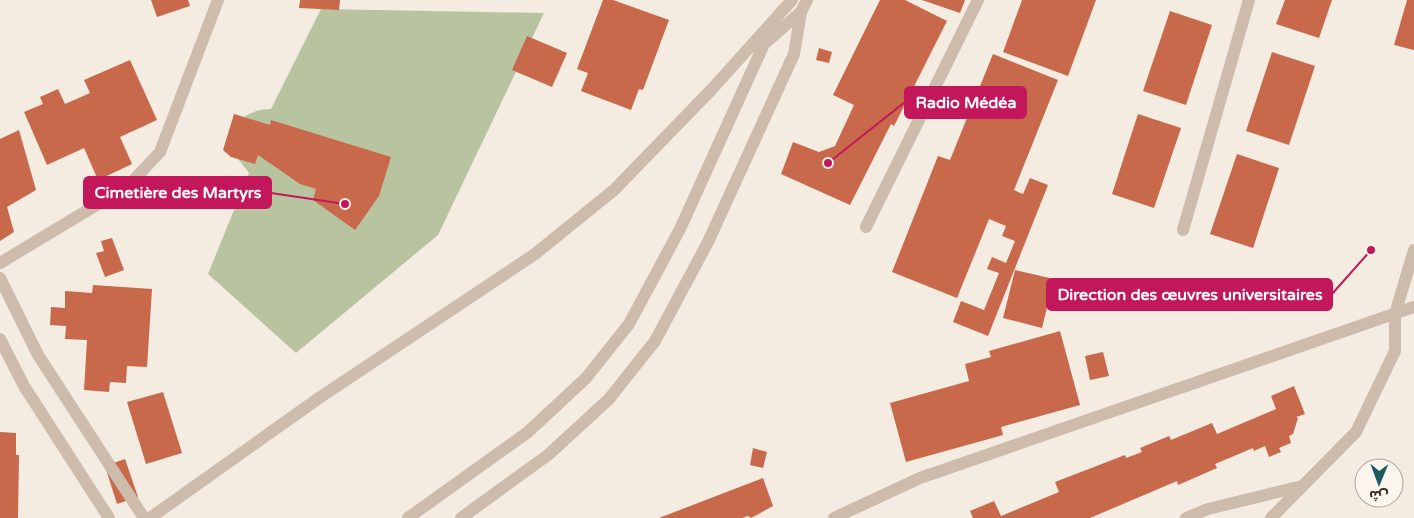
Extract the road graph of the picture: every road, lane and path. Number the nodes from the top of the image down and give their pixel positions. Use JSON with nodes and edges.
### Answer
{"nodes":[{"id":1,"x":218,"y":0,"type":"edge"},
{"id":2,"x":792,"y":0,"type":"edge"},
{"id":3,"x":807,"y":0,"type":"edge"},
{"id":4,"x":978,"y":0,"type":"edge"},
{"id":5,"x":1249,"y":0,"type":"edge"},
{"id":6,"x":801,"y":12,"type":"junction"},
{"id":7,"x":866,"y":227,"type":"dead end"},
{"id":8,"x":1183,"y":230,"type":"dead end"},
{"id":9,"x":1414,"y":250,"type":"edge"},
{"id":10,"x":0,"y":263,"type":"edge"},
{"id":11,"x":0,"y":278,"type":"edge"},
{"id":12,"x":1414,"y":307,"type":"edge"},
{"id":13,"x":1395,"y":314,"type":"junction"},
{"id":14,"x":0,"y":338,"type":"edge"},
{"id":15,"x":1302,"y":486,"type":"junction"},
{"id":16,"x":109,"y":518,"type":"edge"},
{"id":17,"x":144,"y":518,"type":"edge"},
{"id":18,"x":150,"y":518,"type":"edge"},
{"id":19,"x":408,"y":518,"type":"edge"},
{"id":20,"x":461,"y":518,"type":"edge"},
{"id":21,"x":834,"y":518,"type":"edge"},
{"id":22,"x":1186,"y":518,"type":"edge"},
{"id":23,"x":1270,"y":518,"type":"edge"}],
"edges":[{"from":1,"to":10,"type":"street"},
{"from":2,"to":18,"type":"street"},
{"from":3,"to":6,"type":"street"},
{"from":4,"to":7,"type":"street"},
{"from":5,"to":8,"type":"street"},
{"from":6,"to":19,"type":"street"},
{"from":6,"to":20,"type":"street"},
{"from":9,"to":13,"type":"street"},
{"from":11,"to":17,"type":"street"},
{"from":12,"to":13,"type":"street"},
{"from":13,"to":15,"type":"street"},
{"from":13,"to":21,"type":"street"},
{"from":14,"to":16,"type":"street"},
{"from":15,"to":22,"type":"street"},
{"from":15,"to":23,"type":"street"}]}
